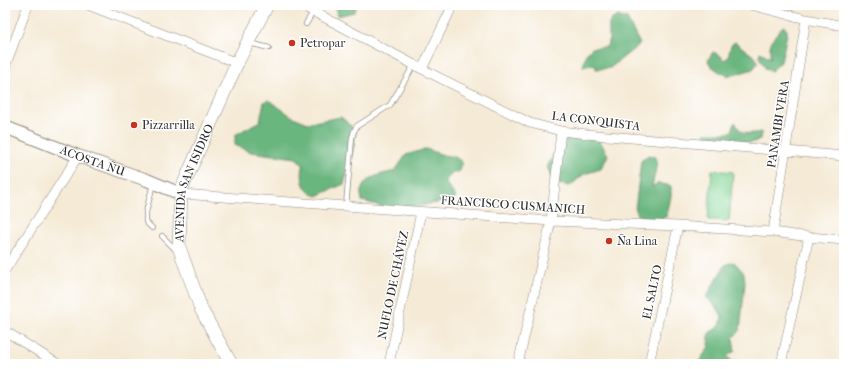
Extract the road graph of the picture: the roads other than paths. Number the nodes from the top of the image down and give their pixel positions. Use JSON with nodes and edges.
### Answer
{"nodes":[{"id":1,"x":28,"y":5,"type":"edge"},
{"id":2,"x":88,"y":5,"type":"edge"},
{"id":3,"x":267,"y":5,"type":"edge"},
{"id":4,"x":301,"y":5,"type":"edge"},
{"id":5,"x":453,"y":5,"type":"edge"},
{"id":6,"x":751,"y":5,"type":"edge"},
{"id":7,"x":98,"y":7,"type":"edge"},
{"id":8,"x":313,"y":12,"type":"junction"},
{"id":9,"x":806,"y":19,"type":"junction"},
{"id":10,"x":306,"y":24,"type":"dead end"},
{"id":11,"x":844,"y":26,"type":"edge"},
{"id":12,"x":248,"y":43,"type":"junction"},
{"id":13,"x":269,"y":48,"type":"dead end"},
{"id":14,"x":237,"y":63,"type":"junction"},
{"id":15,"x":5,"y":66,"type":"edge"},
{"id":16,"x":418,"y":67,"type":"junction"},
{"id":17,"x":5,"y":127,"type":"edge"},
{"id":18,"x":561,"y":131,"type":"junction"},
{"id":19,"x":786,"y":150,"type":"junction"},
{"id":20,"x":78,"y":156,"type":"junction"},
{"id":21,"x":844,"y":156,"type":"edge"},
{"id":22,"x":154,"y":182,"type":"junction"},
{"id":23,"x":181,"y":194,"type":"junction"},
{"id":24,"x":346,"y":206,"type":"junction"},
{"id":25,"x":421,"y":212,"type":"junction"},
{"id":26,"x":551,"y":221,"type":"junction"},
{"id":27,"x":678,"y":226,"type":"junction"},
{"id":28,"x":152,"y":228,"type":"dead end"},
{"id":29,"x":773,"y":232,"type":"junction"},
{"id":30,"x":162,"y":236,"type":"dead end"},
{"id":31,"x":808,"y":237,"type":"junction"},
{"id":32,"x":844,"y":240,"type":"edge"},
{"id":33,"x":182,"y":255,"type":"junction"},
{"id":34,"x":5,"y":270,"type":"edge"},
{"id":35,"x":5,"y":331,"type":"edge"},
{"id":36,"x":58,"y":364,"type":"edge"},
{"id":37,"x":231,"y":364,"type":"edge"},
{"id":38,"x":389,"y":364,"type":"edge"},
{"id":39,"x":518,"y":364,"type":"edge"},
{"id":40,"x":649,"y":364,"type":"edge"},
{"id":41,"x":782,"y":364,"type":"edge"}],
"edges":[{"from":1,"to":15,"type":"street"},
{"from":2,"to":7,"type":"street"},
{"from":3,"to":12,"type":"main road","name":"AVENIDA SAN ISIDRO"},
{"from":4,"to":8,"type":"street","name":"LA CONQUISTA"},
{"from":5,"to":16,"type":"street"},
{"from":6,"to":9,"type":"street"},
{"from":7,"to":14,"type":"street"},
{"from":8,"to":10,"type":"lane"},
{"from":8,"to":16,"type":"street","name":"LA CONQUISTA"},
{"from":9,"to":11,"type":"street"},
{"from":9,"to":19,"type":"street","name":"PANAMBI VERA"},
{"from":12,"to":13,"type":"lane"},
{"from":12,"to":14,"type":"main road","name":"AVENIDA SAN ISIDRO"},
{"from":14,"to":23,"type":"main road","name":"AVENIDA SAN ISIDRO"},
{"from":16,"to":18,"type":"street","name":"LA CONQUISTA"},
{"from":16,"to":24,"type":"lane"},
{"from":17,"to":20,"type":"street","name":"ACOSTA ÑU"},
{"from":18,"to":19,"type":"street","name":"LA CONQUISTA"},
{"from":18,"to":26,"type":"street"},
{"from":19,"to":21,"type":"street","name":"LA CONQUISTA"},
{"from":19,"to":29,"type":"street","name":"PANAMBI VERA"},
{"from":20,"to":22,"type":"street","name":"ACOSTA ÑU"},
{"from":20,"to":34,"type":"street"},
{"from":22,"to":23,"type":"street","name":"ACOSTA ÑU"},
{"from":22,"to":28,"type":"lane"},
{"from":23,"to":24,"type":"street","name":"FRANCISCO CUSMANICH"},
{"from":23,"to":33,"type":"main road","name":"AVENIDA SAN ISIDRO"},
{"from":24,"to":25,"type":"street","name":"FRANCISCO CUSMANICH"},
{"from":25,"to":26,"type":"street","name":"FRANCISCO CUSMANICH"},
{"from":25,"to":38,"type":"street","name":"NUFLO DE CHÁVEZ"},
{"from":26,"to":27,"type":"street","name":"FRANCISCO CUSMANICH"},
{"from":26,"to":39,"type":"street"},
{"from":27,"to":29,"type":"street","name":"FRANCISCO CUSMANICH"},
{"from":27,"to":40,"type":"street","name":"EL SALTO"},
{"from":29,"to":31,"type":"street","name":"FRANCISCO CUSMANICH"},
{"from":30,"to":33,"type":"lane"},
{"from":31,"to":32,"type":"street","name":"FRANCISCO CUSMANICH"},
{"from":31,"to":41,"type":"street"},
{"from":33,"to":37,"type":"main road","name":"AVENIDA SAN ISIDRO"},
{"from":35,"to":36,"type":"street"}]}
